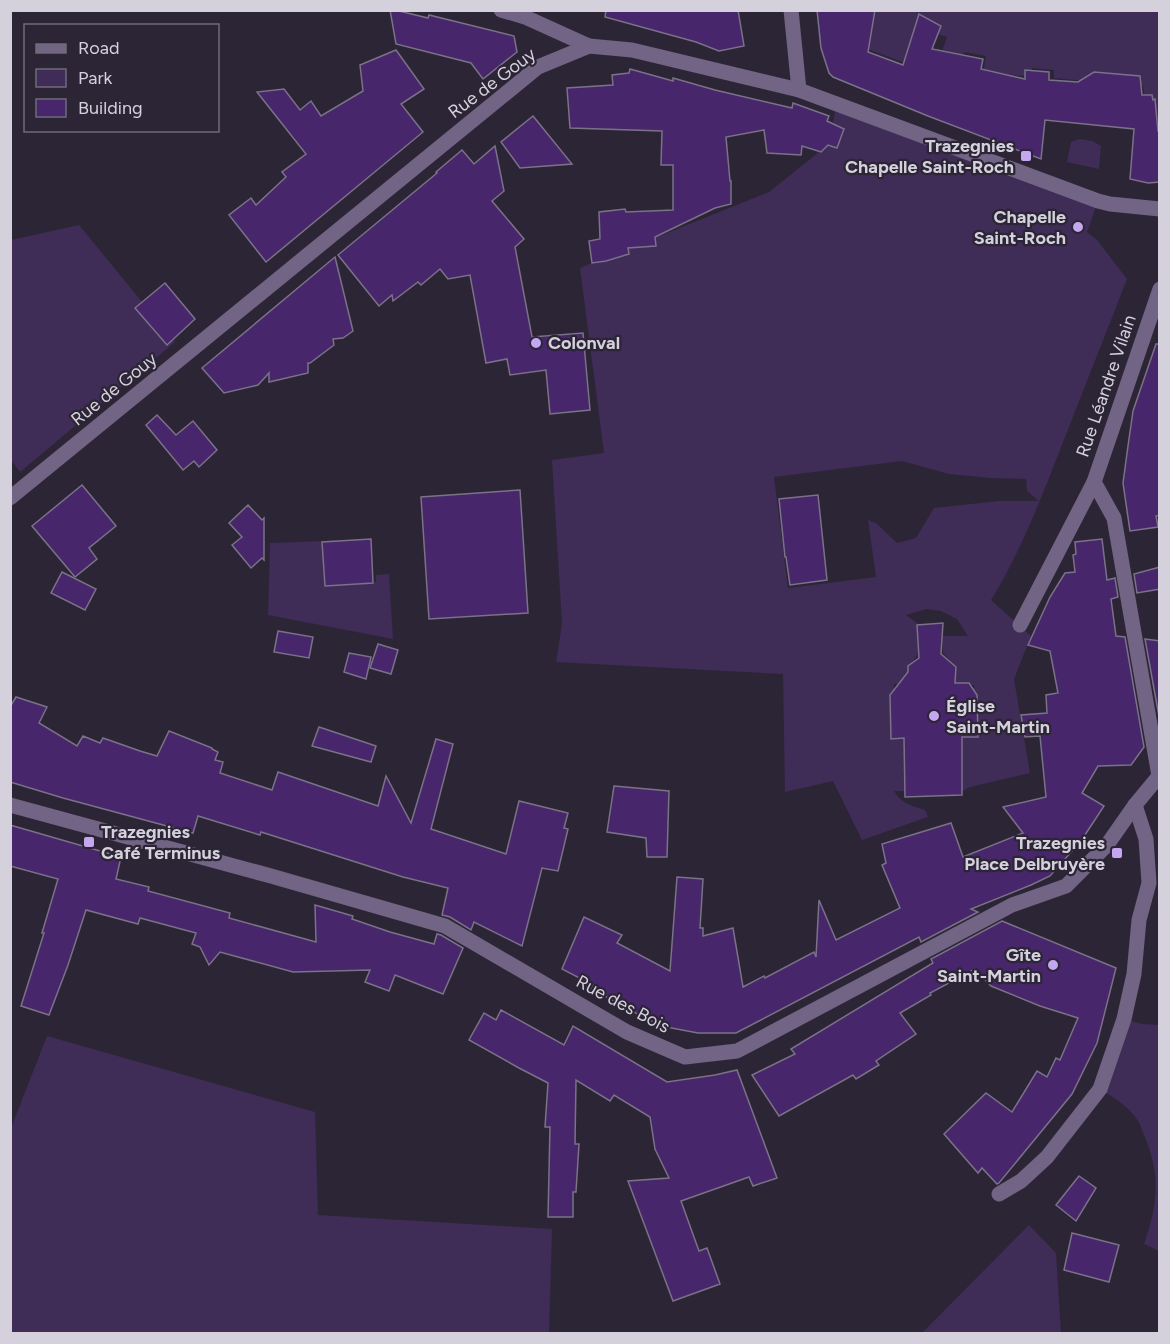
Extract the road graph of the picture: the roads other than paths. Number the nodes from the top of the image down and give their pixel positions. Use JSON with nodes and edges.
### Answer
{"nodes":[{"id":1,"x":501,"y":10,"type":"edge"},
{"id":2,"x":791,"y":10,"type":"edge"},
{"id":3,"x":590,"y":46,"type":"junction"},
{"id":4,"x":799,"y":90,"type":"junction"},
{"id":5,"x":1159,"y":211,"type":"edge"},
{"id":6,"x":1160,"y":290,"type":"edge"},
{"id":7,"x":1094,"y":482,"type":"junction"},
{"id":8,"x":10,"y":498,"type":"edge"},
{"id":9,"x":1020,"y":625,"type":"dead end"},
{"id":10,"x":1159,"y":776,"type":"edge"},
{"id":11,"x":10,"y":805,"type":"edge"},
{"id":12,"x":1135,"y":805,"type":"junction"},
{"id":13,"x":999,"y":1194,"type":"dead end"}],
"edges":[{"from":1,"to":3,"type":"street"},
{"from":2,"to":4,"type":"street"},
{"from":3,"to":4,"type":"street","name":"Rue de Gouy"},
{"from":3,"to":8,"type":"street","name":"Rue de Gouy"},
{"from":4,"to":5,"type":"street","name":"Rue de Gouy"},
{"from":6,"to":7,"type":"street","name":"Rue Léandre Vilain"},
{"from":7,"to":9,"type":"street"},
{"from":7,"to":10,"type":"street","name":"Rue Léandre Vilain"},
{"from":10,"to":12,"type":"street","name":"Rue des Bois"},
{"from":11,"to":12,"type":"street","name":"Rue des Bois"},
{"from":12,"to":13,"type":"street"}]}
